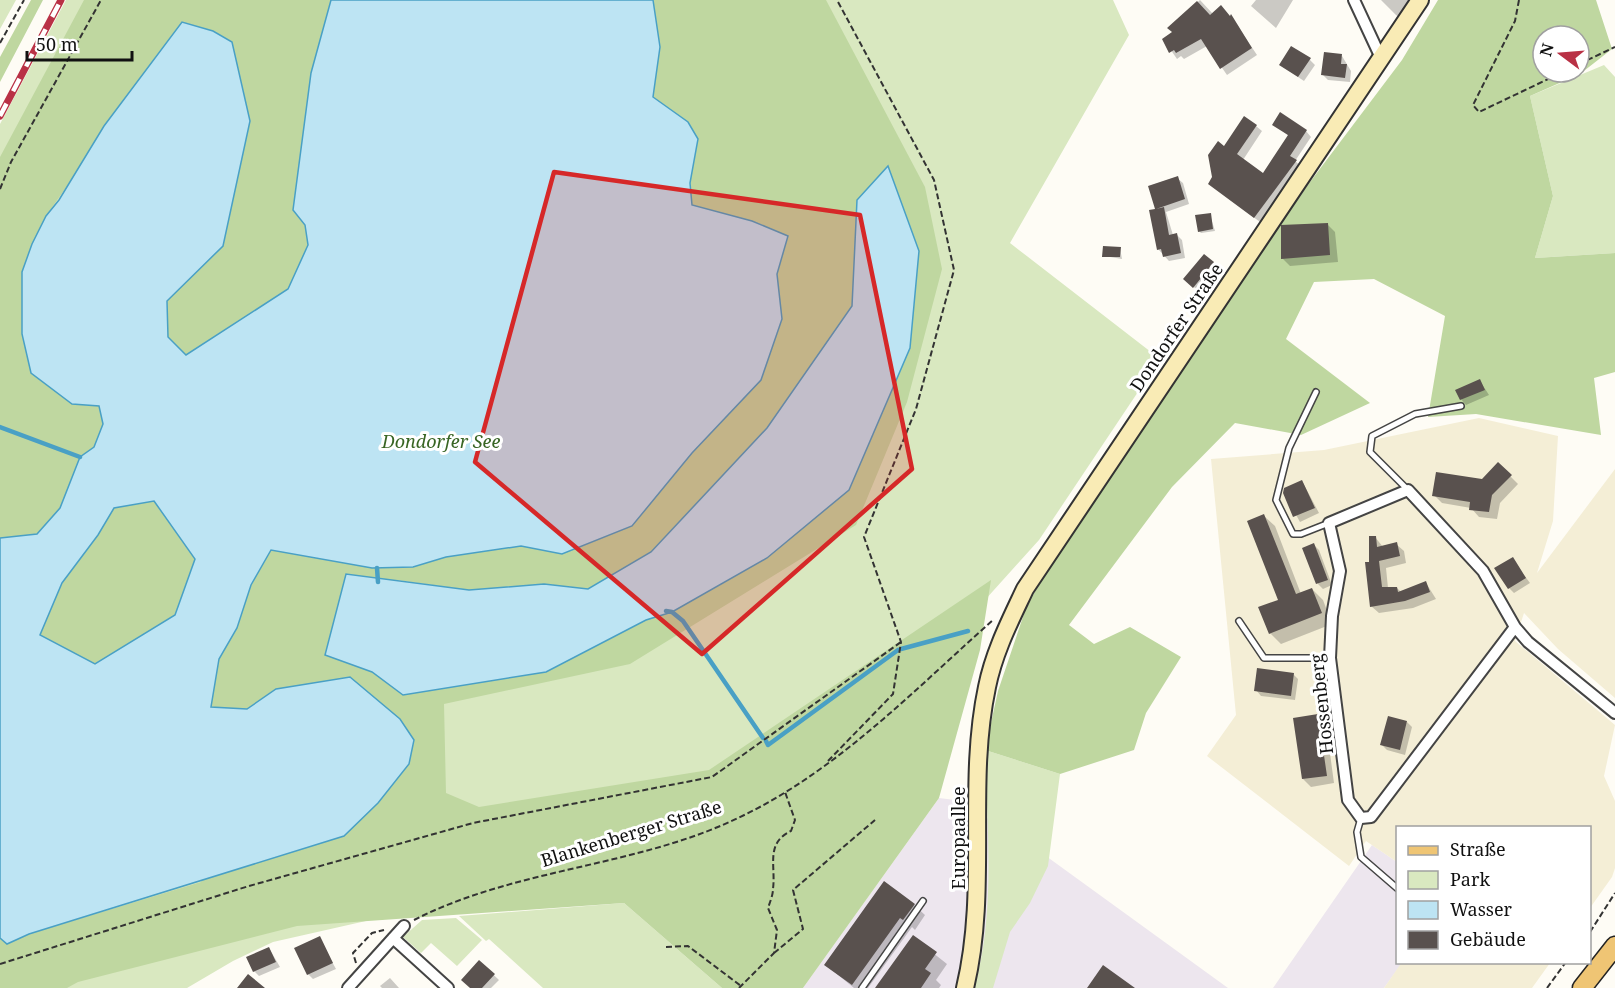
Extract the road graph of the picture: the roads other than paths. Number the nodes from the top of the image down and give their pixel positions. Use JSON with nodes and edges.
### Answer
{"nodes":[{"id":1,"x":1354,"y":0,"type":"edge"},
{"id":2,"x":1420,"y":0,"type":"edge"},
{"id":3,"x":1381,"y":58,"type":"junction"},
{"id":4,"x":1316,"y":392,"type":"dead end"},
{"id":5,"x":1461,"y":406,"type":"dead end"},
{"id":6,"x":1408,"y":490,"type":"junction"},
{"id":7,"x":1329,"y":523,"type":"junction"},
{"id":8,"x":1239,"y":621,"type":"dead end"},
{"id":9,"x":1515,"y":627,"type":"junction"},
{"id":10,"x":1330,"y":658,"type":"junction"},
{"id":11,"x":987,"y":688,"type":"joint"},
{"id":12,"x":1615,"y":713,"type":"edge"},
{"id":13,"x":1361,"y":818,"type":"junction"},
{"id":14,"x":1396,"y":887,"type":"edge"},
{"id":15,"x":923,"y":901,"type":"dead end"},
{"id":16,"x":404,"y":926,"type":"road end"},
{"id":17,"x":393,"y":938,"type":"junction"},
{"id":18,"x":1615,"y":946,"type":"edge"},
{"id":19,"x":348,"y":988,"type":"edge"},
{"id":20,"x":448,"y":988,"type":"edge"},
{"id":21,"x":862,"y":988,"type":"edge"},
{"id":22,"x":965,"y":988,"type":"edge"},
{"id":23,"x":1582,"y":988,"type":"edge"}],
"edges":[{"from":1,"to":3,"type":"street"},
{"from":2,"to":3,"type":"main road","name":"Dondorfer Straße"},
{"from":3,"to":11,"type":"main road","name":"Dondorfer Straße"},
{"from":4,"to":7,"type":"lane"},
{"from":5,"to":6,"type":"lane"},
{"from":6,"to":7,"type":"street"},
{"from":6,"to":9,"type":"street"},
{"from":7,"to":10,"type":"street","name":"Hossenberg"},
{"from":8,"to":10,"type":"lane"},
{"from":9,"to":12,"type":"street"},
{"from":9,"to":13,"type":"street"},
{"from":10,"to":13,"type":"street","name":"Hossenberg"},
{"from":11,"to":22,"type":"main road","name":"Europaallee"},
{"from":13,"to":14,"type":"lane"},
{"from":15,"to":21,"type":"lane"},
{"from":16,"to":17,"type":"street"},
{"from":17,"to":19,"type":"street"},
{"from":17,"to":20,"type":"street"},
{"from":18,"to":23,"type":"main road"}]}
